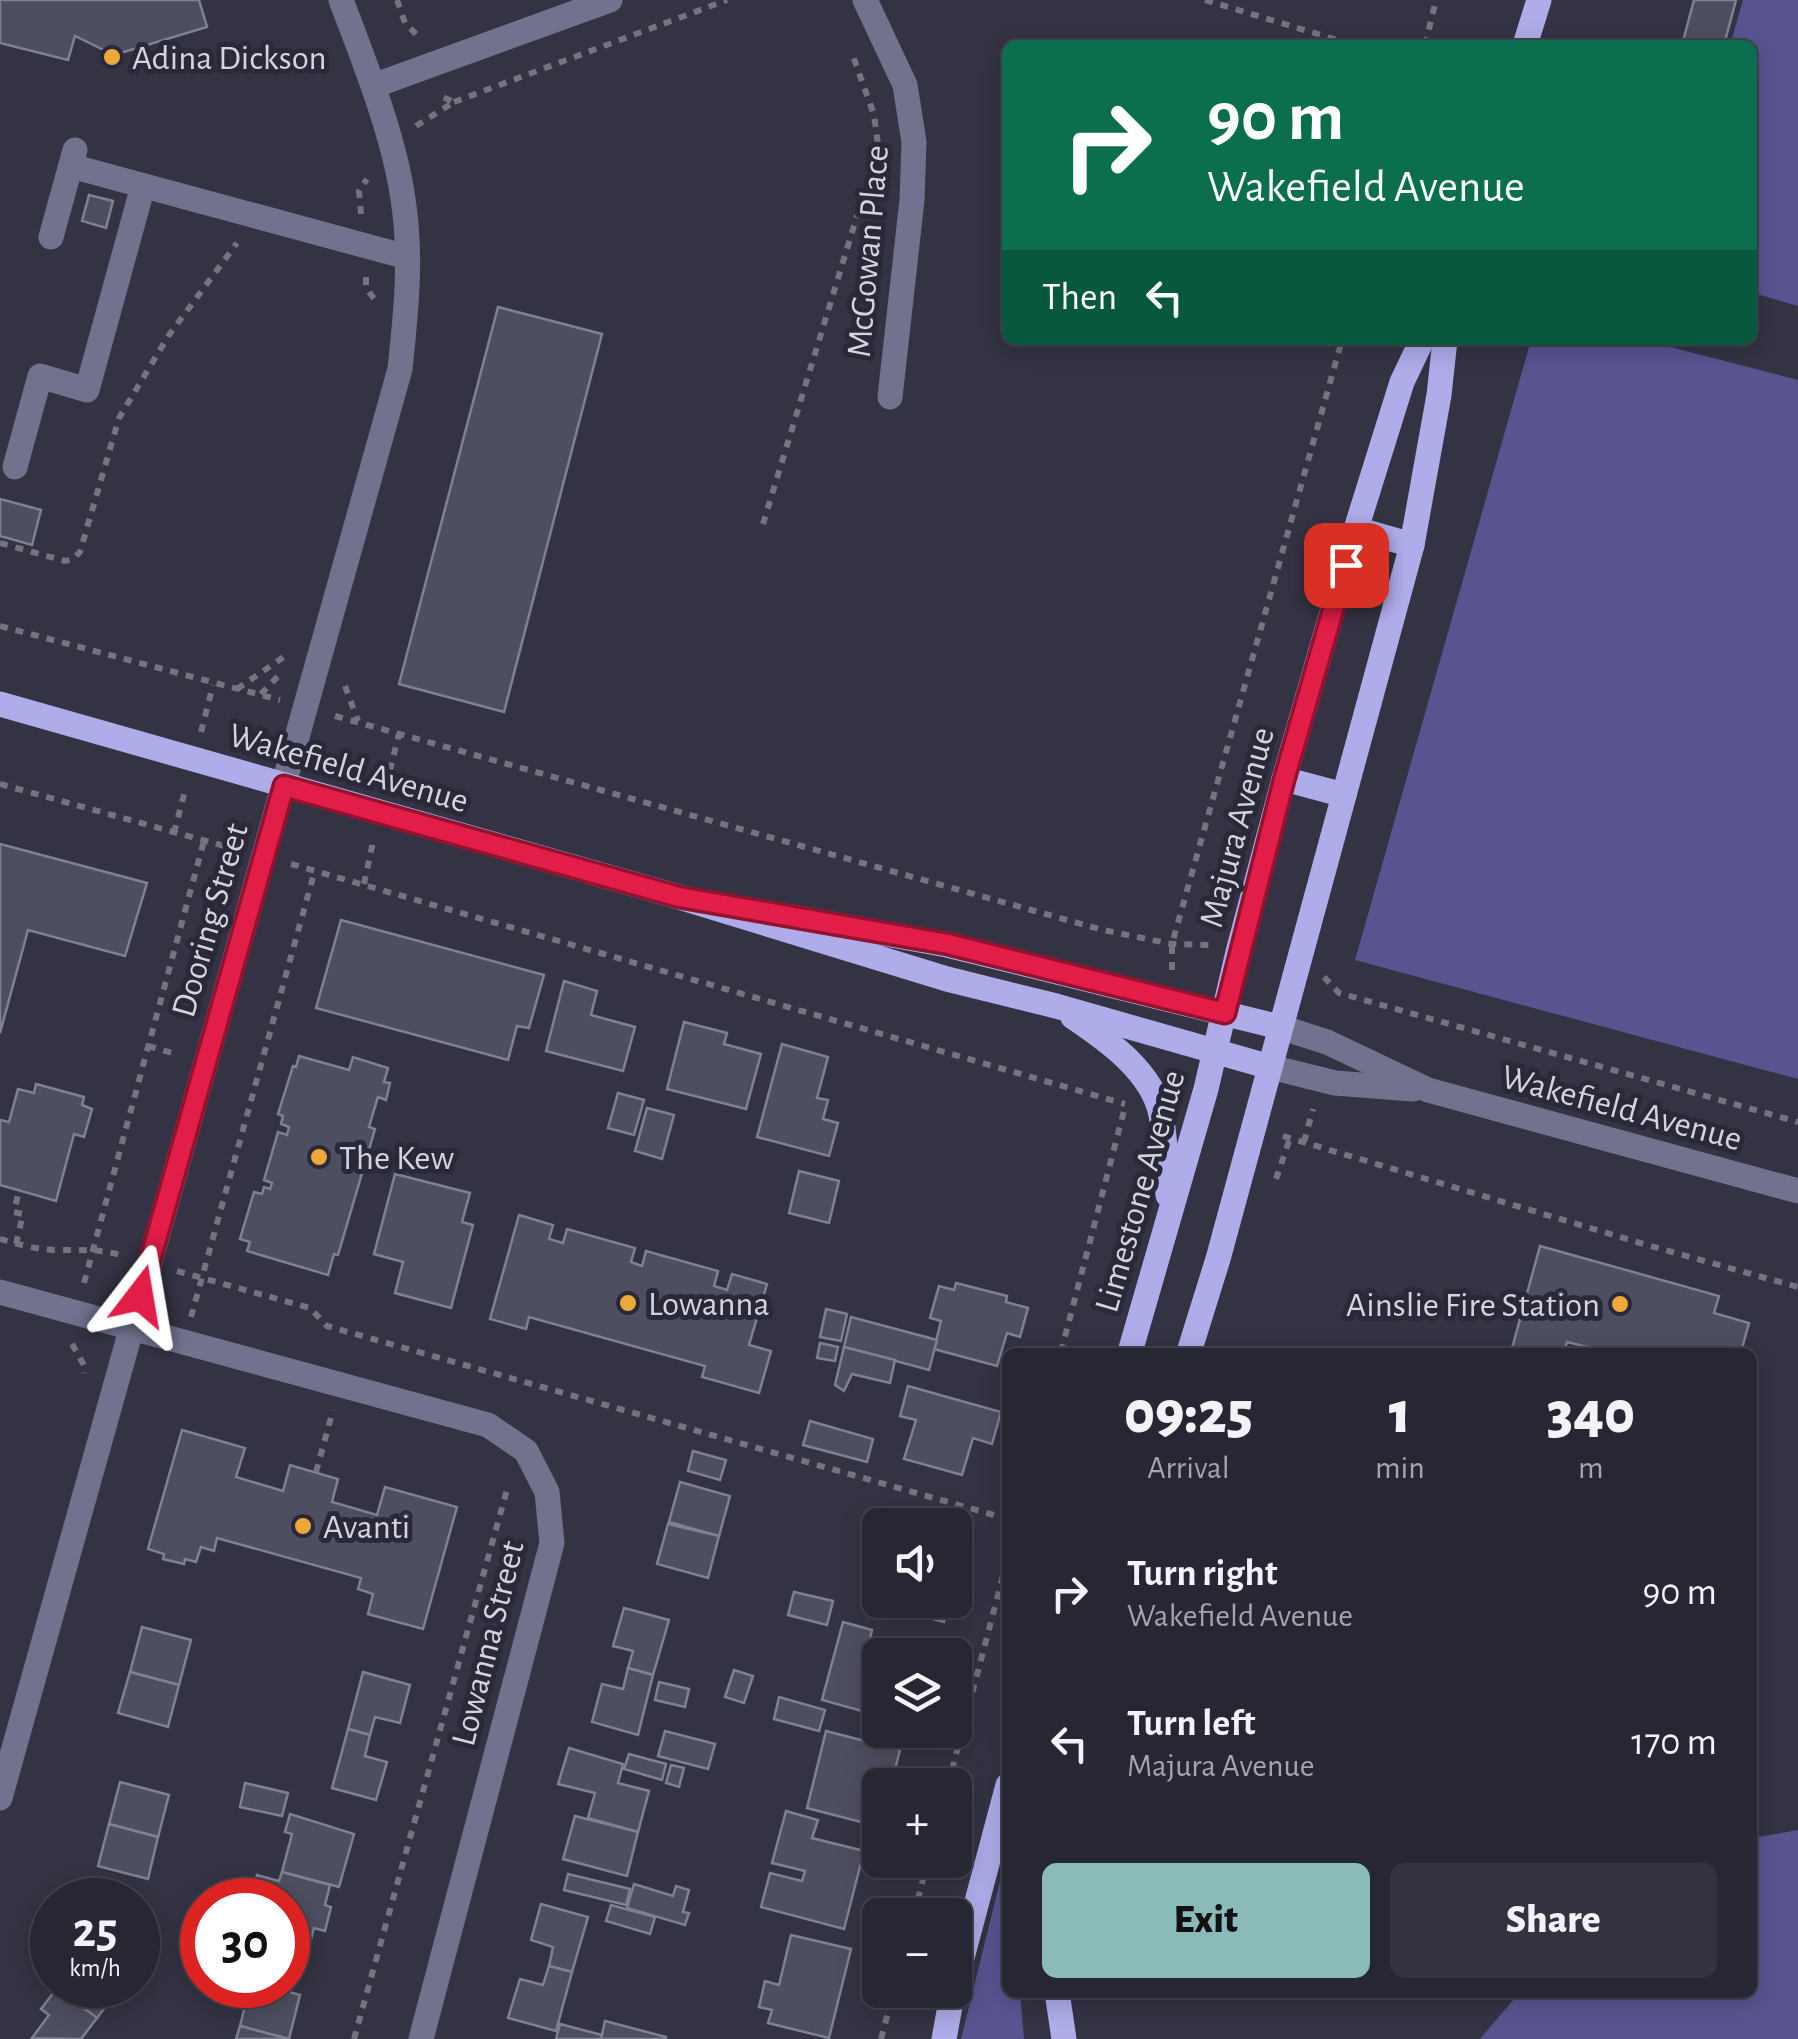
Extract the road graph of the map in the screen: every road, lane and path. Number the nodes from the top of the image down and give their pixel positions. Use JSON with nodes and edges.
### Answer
{"nodes":[{"id":1,"x":341,"y":0,"type":"edge"},
{"id":2,"x":397,"y":0,"type":"edge"},
{"id":3,"x":610,"y":0,"type":"edge"},
{"id":4,"x":727,"y":0,"type":"edge"},
{"id":5,"x":866,"y":0,"type":"edge"},
{"id":6,"x":1205,"y":0,"type":"edge"},
{"id":7,"x":1436,"y":0,"type":"edge"},
{"id":8,"x":1539,"y":0,"type":"edge"},
{"id":9,"x":405,"y":24,"type":"dead end"},
{"id":10,"x":1337,"y":40,"type":"edge"},
{"id":11,"x":1426,"y":40,"type":"edge"},
{"id":12,"x":1527,"y":40,"type":"edge"},
{"id":13,"x":850,"y":50,"type":"dead end"},
{"id":14,"x":373,"y":86,"type":"junction"},
{"id":15,"x":428,"y":91,"type":"dead end"},
{"id":16,"x":454,"y":102,"type":"junction"},
{"id":17,"x":413,"y":127,"type":"dead end"},
{"id":18,"x":372,"y":171,"type":"dead end"},
{"id":19,"x":142,"y":186,"type":"junction"},
{"id":20,"x":249,"y":215,"type":"junction"},
{"id":21,"x":50,"y":237,"type":"dead end"},
{"id":22,"x":363,"y":246,"type":"junction"},
{"id":23,"x":407,"y":256,"type":"junction"},
{"id":24,"x":378,"y":310,"type":"dead end"},
{"id":25,"x":1341,"y":345,"type":"edge"},
{"id":26,"x":1420,"y":345,"type":"edge"},
{"id":27,"x":1444,"y":345,"type":"edge"},
{"id":28,"x":890,"y":398,"type":"dead end"},
{"id":29,"x":15,"y":467,"type":"dead end"},
{"id":30,"x":763,"y":524,"type":"dead end"},
{"id":31,"x":1356,"y":530,"type":"junction"},
{"id":32,"x":0,"y":543,"type":"edge"},
{"id":33,"x":1412,"y":545,"type":"junction"},
{"id":34,"x":0,"y":626,"type":"edge"},
{"id":35,"x":236,"y":690,"type":"junction"},
{"id":36,"x":260,"y":694,"type":"junction"},
{"id":37,"x":0,"y":704,"type":"edge"},
{"id":38,"x":306,"y":707,"type":"junction"},
{"id":39,"x":1284,"y":780,"type":"junction"},
{"id":40,"x":0,"y":784,"type":"edge"},
{"id":41,"x":284,"y":786,"type":"junction"},
{"id":42,"x":1344,"y":796,"type":"junction"},
{"id":43,"x":679,"y":897,"type":"junction"},
{"id":44,"x":1202,"y":943,"type":"dead end"},
{"id":45,"x":1172,"y":944,"type":"junction"},
{"id":46,"x":1172,"y":970,"type":"dead end"},
{"id":47,"x":1320,"y":974,"type":"dead end"},
{"id":48,"x":1339,"y":993,"type":"junction"},
{"id":49,"x":1336,"y":1004,"type":"dead end"},
{"id":50,"x":1056,"y":1006,"type":"junction"},
{"id":51,"x":1225,"y":1013,"type":"junction"},
{"id":52,"x":1280,"y":1027,"type":"junction"},
{"id":53,"x":1215,"y":1050,"type":"junction"},
{"id":54,"x":1270,"y":1067,"type":"junction"},
{"id":55,"x":1428,"y":1090,"type":"junction"},
{"id":56,"x":1314,"y":1106,"type":"dead end"},
{"id":57,"x":1798,"y":1122,"type":"edge"},
{"id":58,"x":1276,"y":1133,"type":"dead end"},
{"id":59,"x":1304,"y":1142,"type":"junction"},
{"id":60,"x":19,"y":1190,"type":"dead end"},
{"id":61,"x":1798,"y":1191,"type":"edge"},
{"id":62,"x":1169,"y":1210,"type":"junction"},
{"id":63,"x":0,"y":1239,"type":"edge"},
{"id":64,"x":16,"y":1244,"type":"junction"},
{"id":65,"x":1798,"y":1287,"type":"edge"},
{"id":66,"x":0,"y":1292,"type":"edge"},
{"id":67,"x":132,"y":1328,"type":"junction"},
{"id":68,"x":68,"y":1339,"type":"dead end"},
{"id":69,"x":1062,"y":1348,"type":"edge"},
{"id":70,"x":1131,"y":1348,"type":"edge"},
{"id":71,"x":1190,"y":1348,"type":"edge"},
{"id":72,"x":84,"y":1384,"type":"dead end"},
{"id":73,"x":336,"y":1399,"type":"dead end"},
{"id":74,"x":316,"y":1472,"type":"dead end"},
{"id":75,"x":508,"y":1486,"type":"dead end"},
{"id":76,"x":1002,"y":1518,"type":"edge"},
{"id":77,"x":1002,"y":1580,"type":"edge"},
{"id":78,"x":952,"y":1768,"type":"edge"},
{"id":79,"x":0,"y":1798,"type":"edge"},
{"id":80,"x":1002,"y":1807,"type":"edge"},
{"id":81,"x":972,"y":1920,"type":"edge"},
{"id":82,"x":1057,"y":1998,"type":"edge"},
{"id":83,"x":890,"y":2008,"type":"edge"},
{"id":84,"x":950,"y":2008,"type":"edge"},
{"id":85,"x":354,"y":2039,"type":"edge"},
{"id":86,"x":421,"y":2039,"type":"edge"},
{"id":87,"x":882,"y":2039,"type":"edge"},
{"id":88,"x":944,"y":2039,"type":"edge"},
{"id":89,"x":1064,"y":2039,"type":"edge"}],
"edges":[{"from":1,"to":14,"type":"street","name":"Dooring Street"},
{"from":2,"to":9,"type":"path"},
{"from":3,"to":14,"type":"street"},
{"from":4,"to":16,"type":"path"},
{"from":5,"to":28,"type":"street","name":"McGowan Place"},
{"from":6,"to":10,"type":"path"},
{"from":7,"to":11,"type":"path"},
{"from":8,"to":12,"type":"main road"},
{"from":13,"to":30,"type":"path"},
{"from":14,"to":23,"type":"street","name":"Dooring Street"},
{"from":15,"to":16,"type":"path"},
{"from":16,"to":17,"type":"path"},
{"from":18,"to":22,"type":"path"},
{"from":19,"to":20,"type":"street"},
{"from":19,"to":21,"type":"street"},
{"from":19,"to":29,"type":"street"},
{"from":20,"to":22,"type":"street"},
{"from":20,"to":32,"type":"path"},
{"from":22,"to":23,"type":"street"},
{"from":22,"to":24,"type":"path"},
{"from":23,"to":38,"type":"street","name":"Dooring Street"},
{"from":25,"to":45,"type":"path"},
{"from":26,"to":31,"type":"main road","name":"Majura Avenue"},
{"from":27,"to":33,"type":"main road"},
{"from":31,"to":33,"type":"main road"},
{"from":31,"to":39,"type":"main road","name":"Majura Avenue"},
{"from":33,"to":42,"type":"main road"},
{"from":34,"to":35,"type":"path"},
{"from":35,"to":36,"type":"path"},
{"from":35,"to":36,"type":"path"},
{"from":36,"to":38,"type":"path"},
{"from":37,"to":41,"type":"main road","name":"Wakefield Avenue"},
{"from":38,"to":41,"type":"street","name":"Dooring Street"},
{"from":38,"to":45,"type":"path"},
{"from":39,"to":42,"type":"main road"},
{"from":39,"to":51,"type":"main road","name":"Majura Avenue"},
{"from":40,"to":64,"type":"path"},
{"from":41,"to":43,"type":"main road","name":"Wakefield Avenue"},
{"from":41,"to":67,"type":"street","name":"Dooring Street"},
{"from":42,"to":52,"type":"main road"},
{"from":43,"to":50,"type":"main road","name":"Wakefield Avenue"},
{"from":43,"to":51,"type":"main road","name":"Wakefield Avenue"},
{"from":44,"to":45,"type":"path"},
{"from":45,"to":46,"type":"path"},
{"from":47,"to":48,"type":"path"},
{"from":48,"to":49,"type":"path"},
{"from":48,"to":57,"type":"path"},
{"from":50,"to":53,"type":"main road","name":"Wakefield Avenue"},
{"from":50,"to":62,"type":"main road"},
{"from":51,"to":52,"type":"main road","name":"Wakefield Avenue"},
{"from":51,"to":53,"type":"main road","name":"Majura Avenue"},
{"from":52,"to":54,"type":"main road"},
{"from":52,"to":55,"type":"street","name":"Wakefield Avenue"},
{"from":53,"to":54,"type":"main road","name":"Wakefield Avenue"},
{"from":53,"to":62,"type":"main road","name":"Limestone Avenue"},
{"from":54,"to":55,"type":"street","name":"Wakefield Avenue"},
{"from":54,"to":71,"type":"main road"},
{"from":55,"to":61,"type":"street","name":"Wakefield Avenue"},
{"from":56,"to":59,"type":"path"},
{"from":58,"to":59,"type":"path"},
{"from":59,"to":65,"type":"path"},
{"from":60,"to":64,"type":"path"},
{"from":62,"to":70,"type":"main road","name":"Limestone Avenue"},
{"from":63,"to":64,"type":"path"},
{"from":66,"to":67,"type":"street","name":"Lowanna Street"},
{"from":67,"to":79,"type":"street","name":"Dooring Street"},
{"from":67,"to":86,"type":"street","name":"Lowanna Street"},
{"from":68,"to":72,"type":"path"},
{"from":69,"to":76,"type":"path"},
{"from":73,"to":74,"type":"path"},
{"from":75,"to":85,"type":"path"},
{"from":77,"to":78,"type":"path"},
{"from":80,"to":81,"type":"main road"},
{"from":82,"to":89,"type":"main road"},
{"from":83,"to":87,"type":"path"},
{"from":84,"to":88,"type":"main road"}]}
